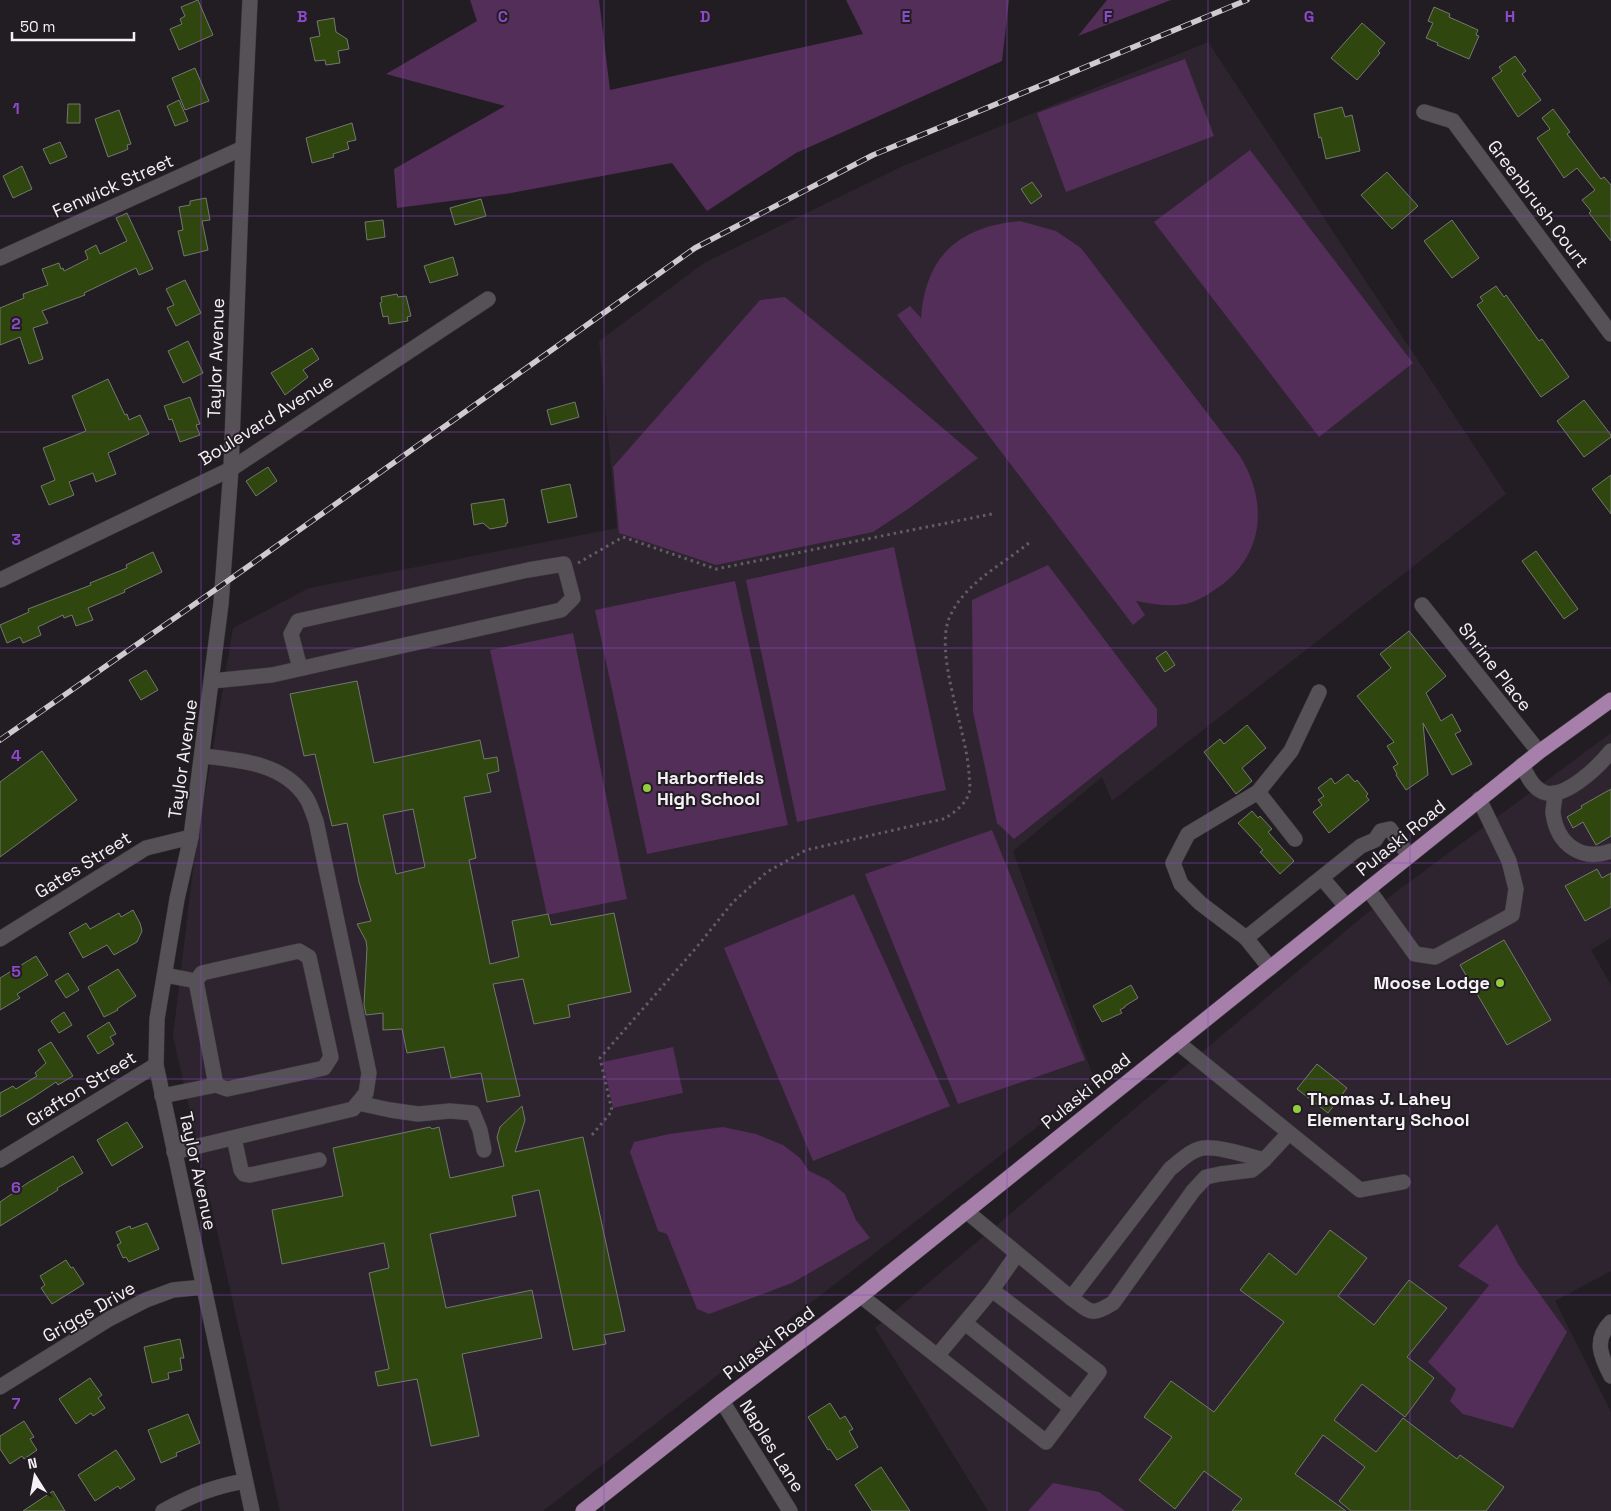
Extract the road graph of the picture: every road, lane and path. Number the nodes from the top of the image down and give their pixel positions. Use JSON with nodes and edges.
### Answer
{"nodes":[{"id":1,"x":250,"y":0,"type":"edge"},
{"id":2,"x":1424,"y":112,"type":"dead end"},
{"id":3,"x":242,"y":148,"type":"junction"},
{"id":4,"x":0,"y":258,"type":"edge"},
{"id":5,"x":488,"y":299,"type":"dead end"},
{"id":6,"x":1611,"y":334,"type":"edge"},
{"id":7,"x":231,"y":469,"type":"junction"},
{"id":8,"x":992,"y":514,"type":"dead end"},
{"id":9,"x":1030,"y":542,"type":"dead end"},
{"id":10,"x":577,"y":563,"type":"dead end"},
{"id":11,"x":0,"y":580,"type":"edge"},
{"id":12,"x":1422,"y":605,"type":"dead end"},
{"id":13,"x":300,"y":668,"type":"junction"},
{"id":14,"x":212,"y":681,"type":"junction"},
{"id":15,"x":1319,"y":692,"type":"dead end"},
{"id":16,"x":1611,"y":700,"type":"edge"},
{"id":17,"x":1539,"y":752,"type":"junction"},
{"id":18,"x":202,"y":756,"type":"junction"},
{"id":19,"x":1610,"y":758,"type":"edge"},
{"id":20,"x":1522,"y":765,"type":"junction"},
{"id":21,"x":1258,"y":792,"type":"junction"},
{"id":22,"x":1555,"y":794,"type":"junction"},
{"id":23,"x":1479,"y":799,"type":"junction"},
{"id":24,"x":191,"y":837,"type":"junction"},
{"id":25,"x":1295,"y":839,"type":"dead end"},
{"id":26,"x":1611,"y":851,"type":"edge"},
{"id":27,"x":1409,"y":856,"type":"junction"},
{"id":28,"x":1322,"y":878,"type":"junction"},
{"id":29,"x":1368,"y":889,"type":"junction"},
{"id":30,"x":1346,"y":906,"type":"junction"},
{"id":31,"x":1246,"y":938,"type":"junction"},
{"id":32,"x":0,"y":939,"type":"edge"},
{"id":33,"x":1270,"y":968,"type":"junction"},
{"id":34,"x":165,"y":975,"type":"junction"},
{"id":35,"x":196,"y":981,"type":"junction"},
{"id":36,"x":1177,"y":1042,"type":"junction"},
{"id":37,"x":156,"y":1065,"type":"junction"},
{"id":38,"x":216,"y":1085,"type":"junction"},
{"id":39,"x":162,"y":1096,"type":"junction"},
{"id":40,"x":358,"y":1103,"type":"junction"},
{"id":41,"x":1289,"y":1133,"type":"junction"},
{"id":42,"x":592,"y":1135,"type":"dead end"},
{"id":43,"x":234,"y":1138,"type":"junction"},
{"id":44,"x":484,"y":1150,"type":"dead end"},
{"id":45,"x":174,"y":1152,"type":"junction"},
{"id":46,"x":0,"y":1160,"type":"edge"},
{"id":47,"x":319,"y":1160,"type":"dead end"},
{"id":48,"x":1264,"y":1160,"type":"junction"},
{"id":49,"x":1403,"y":1182,"type":"dead end"},
{"id":50,"x":966,"y":1212,"type":"junction"},
{"id":51,"x":1017,"y":1254,"type":"junction"},
{"id":52,"x":204,"y":1287,"type":"junction"},
{"id":53,"x":992,"y":1290,"type":"junction"},
{"id":54,"x":861,"y":1296,"type":"junction"},
{"id":55,"x":1070,"y":1298,"type":"junction"},
{"id":56,"x":1611,"y":1322,"type":"edge"},
{"id":57,"x":965,"y":1323,"type":"junction"},
{"id":58,"x":937,"y":1356,"type":"junction"},
{"id":59,"x":1611,"y":1376,"type":"edge"},
{"id":60,"x":0,"y":1388,"type":"edge"},
{"id":61,"x":722,"y":1401,"type":"junction"},
{"id":62,"x":1071,"y":1408,"type":"junction"},
{"id":63,"x":245,"y":1481,"type":"junction"},
{"id":64,"x":163,"y":1511,"type":"edge"},
{"id":65,"x":252,"y":1511,"type":"edge"},
{"id":66,"x":583,"y":1511,"type":"edge"},
{"id":67,"x":790,"y":1511,"type":"edge"}],
"edges":[{"from":1,"to":3,"type":"street","name":"Taylor Avenue"},
{"from":2,"to":6,"type":"street","name":"Greenbrush Court"},
{"from":3,"to":4,"type":"street","name":"Fenwick Street"},
{"from":3,"to":7,"type":"street","name":"Taylor Avenue"},
{"from":5,"to":7,"type":"street","name":"Boulevard Avenue"},
{"from":7,"to":11,"type":"street","name":"Boulevard Avenue"},
{"from":7,"to":14,"type":"street","name":"Taylor Avenue"},
{"from":8,"to":10,"type":"path"},
{"from":9,"to":42,"type":"path"},
{"from":12,"to":17,"type":"street","name":"Shrine Place"},
{"from":13,"to":13,"type":"street"},
{"from":13,"to":14,"type":"street"},
{"from":14,"to":18,"type":"street","name":"Taylor Avenue"},
{"from":15,"to":21,"type":"street"},
{"from":16,"to":17,"type":"main road","name":"Pulaski Road"},
{"from":17,"to":20,"type":"main road","name":"Pulaski Road"},
{"from":18,"to":24,"type":"street","name":"Taylor Avenue"},
{"from":18,"to":40,"type":"street"},
{"from":19,"to":22,"type":"street"},
{"from":20,"to":22,"type":"street"},
{"from":20,"to":23,"type":"main road","name":"Pulaski Road"},
{"from":21,"to":25,"type":"street"},
{"from":21,"to":31,"type":"street"},
{"from":22,"to":26,"type":"street"},
{"from":23,"to":27,"type":"main road","name":"Pulaski Road"},
{"from":23,"to":29,"type":"street"},
{"from":24,"to":32,"type":"street","name":"Gates Street"},
{"from":24,"to":34,"type":"street","name":"Taylor Avenue"},
{"from":27,"to":28,"type":"street"},
{"from":27,"to":29,"type":"main road","name":"Pulaski Road"},
{"from":28,"to":30,"type":"street"},
{"from":28,"to":31,"type":"street"},
{"from":29,"to":30,"type":"main road","name":"Pulaski Road"},
{"from":30,"to":33,"type":"main road","name":"Pulaski Road"},
{"from":31,"to":33,"type":"street"},
{"from":33,"to":36,"type":"main road","name":"Pulaski Road"},
{"from":34,"to":35,"type":"street"},
{"from":34,"to":37,"type":"street","name":"Taylor Avenue"},
{"from":35,"to":38,"type":"street"},
{"from":35,"to":38,"type":"street"},
{"from":36,"to":41,"type":"street"},
{"from":36,"to":50,"type":"main road","name":"Pulaski Road"},
{"from":37,"to":39,"type":"street","name":"Taylor Avenue"},
{"from":37,"to":46,"type":"street","name":"Grafton Street"},
{"from":38,"to":39,"type":"street"},
{"from":39,"to":45,"type":"street","name":"Taylor Avenue"},
{"from":40,"to":43,"type":"street"},
{"from":40,"to":44,"type":"street"},
{"from":41,"to":48,"type":"street"},
{"from":41,"to":49,"type":"street"},
{"from":43,"to":45,"type":"street"},
{"from":43,"to":47,"type":"street"},
{"from":45,"to":52,"type":"street","name":"Taylor Avenue"},
{"from":48,"to":55,"type":"street"},
{"from":48,"to":55,"type":"street"},
{"from":50,"to":51,"type":"street"},
{"from":50,"to":54,"type":"main road","name":"Pulaski Road"},
{"from":51,"to":53,"type":"street"},
{"from":51,"to":55,"type":"street"},
{"from":52,"to":60,"type":"street","name":"Griggs Drive"},
{"from":52,"to":63,"type":"street","name":"Taylor Avenue"},
{"from":53,"to":57,"type":"street"},
{"from":53,"to":62,"type":"street"},
{"from":54,"to":58,"type":"street"},
{"from":54,"to":61,"type":"main road","name":"Pulaski Road"},
{"from":56,"to":59,"type":"street"},
{"from":57,"to":58,"type":"street"},
{"from":57,"to":62,"type":"street"},
{"from":58,"to":62,"type":"street"},
{"from":61,"to":66,"type":"main road","name":"Pulaski Road"},
{"from":61,"to":67,"type":"street","name":"Naples Lane"},
{"from":63,"to":64,"type":"street"},
{"from":63,"to":65,"type":"street","name":"Taylor Avenue"}]}
